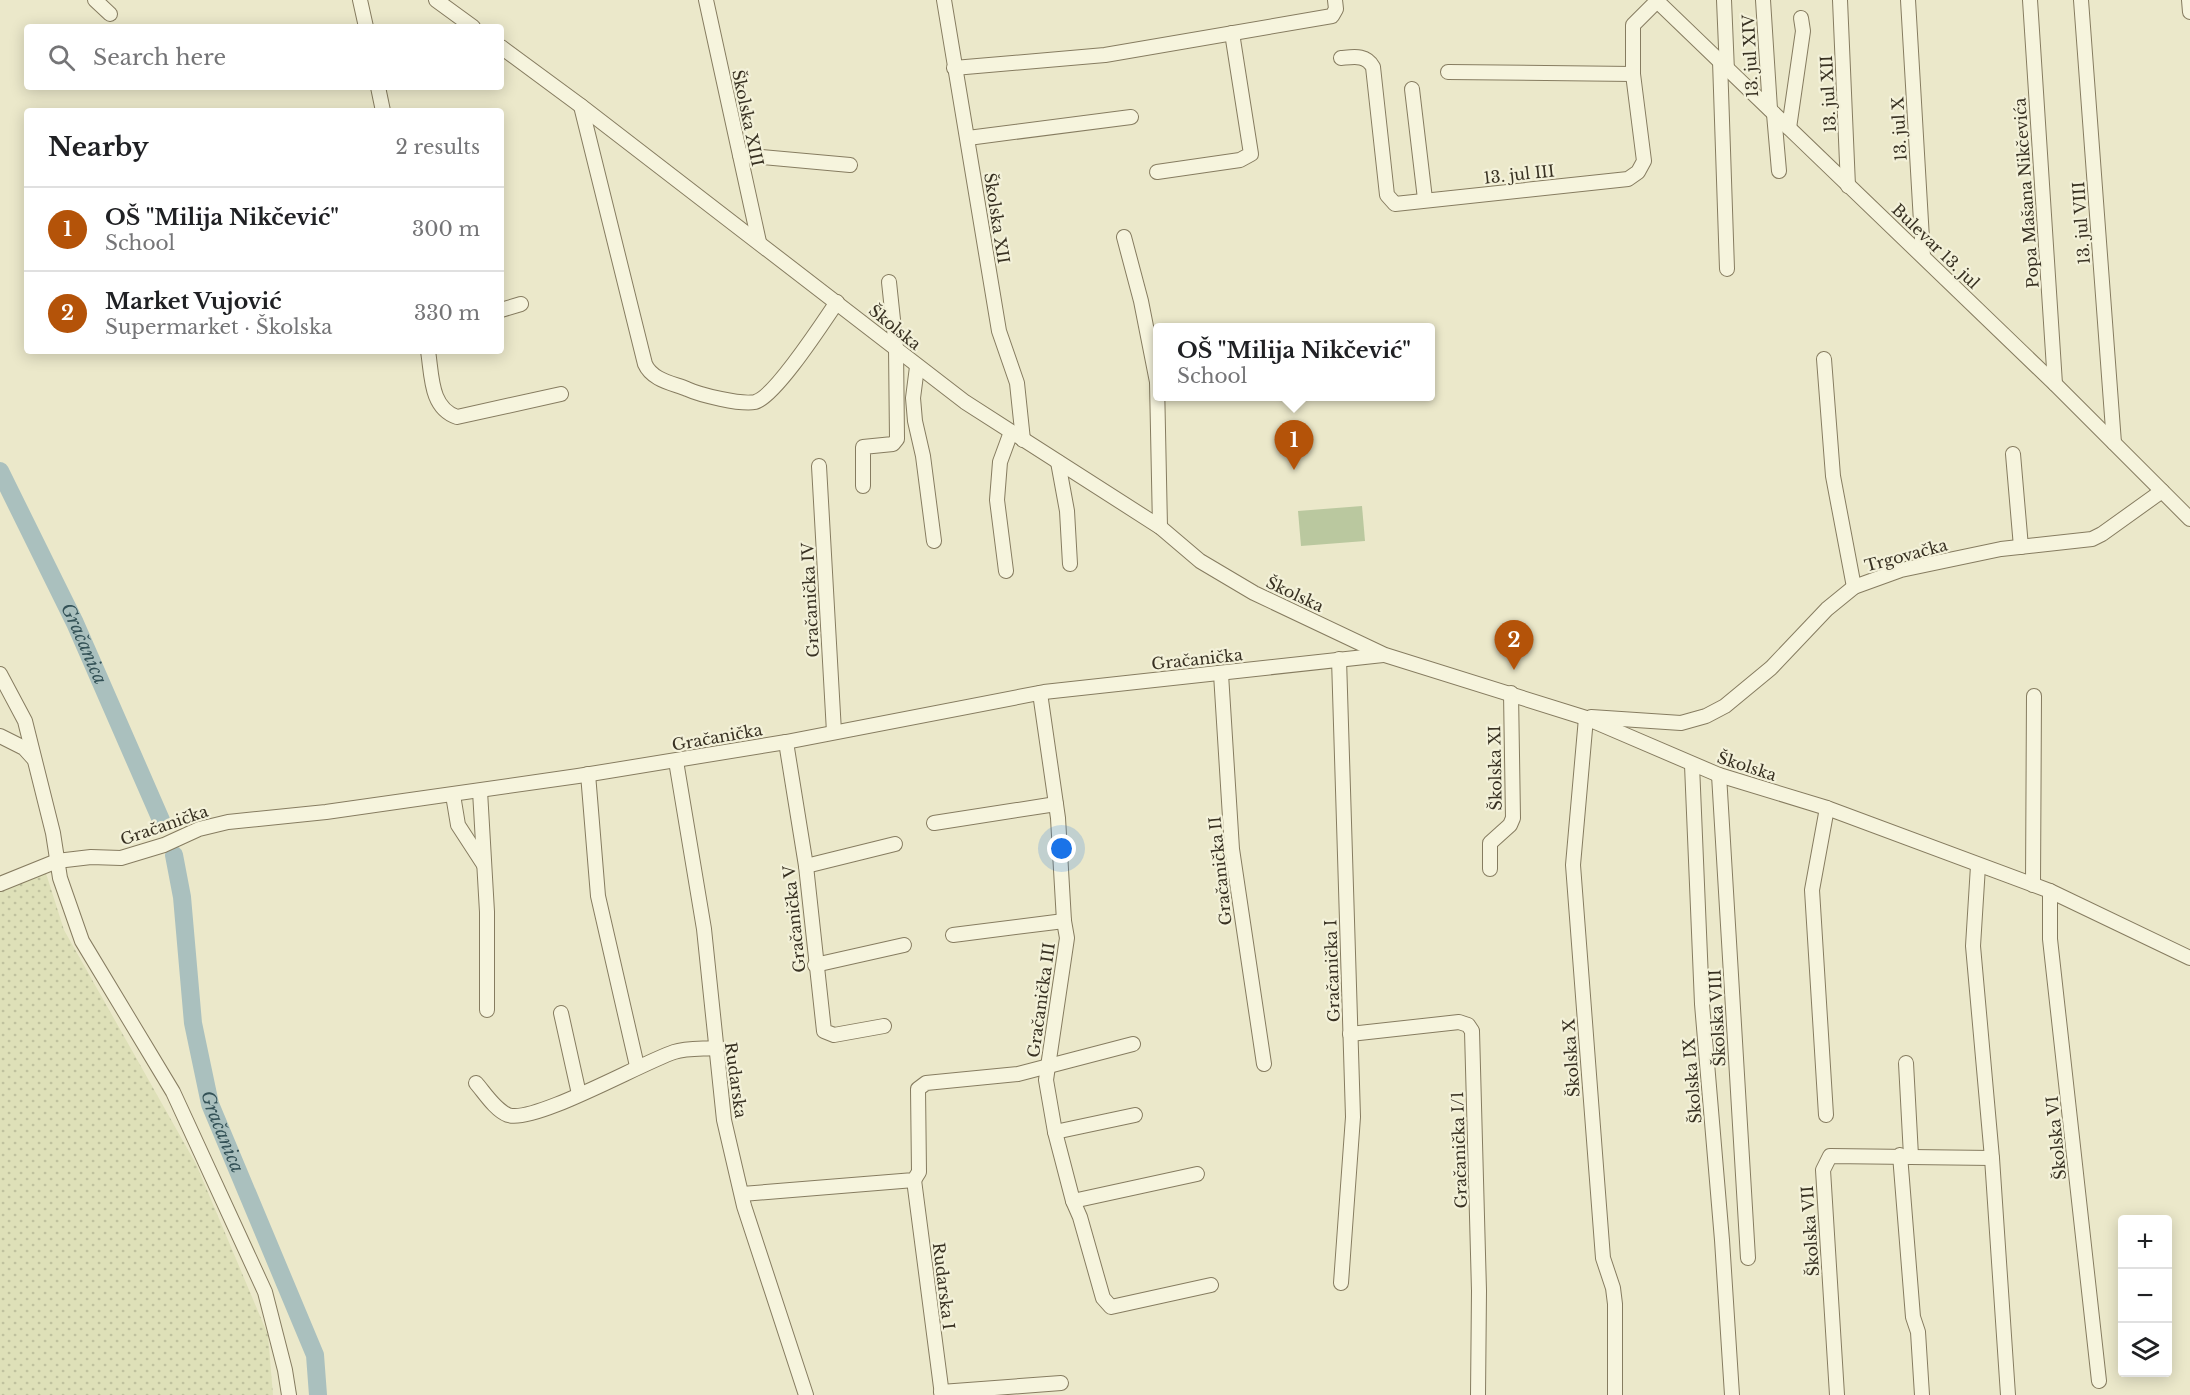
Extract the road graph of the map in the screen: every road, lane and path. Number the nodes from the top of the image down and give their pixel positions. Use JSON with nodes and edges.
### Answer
{"nodes":[{"id":1,"x":95,"y":0,"type":"edge"},
{"id":2,"x":360,"y":0,"type":"edge"},
{"id":3,"x":436,"y":0,"type":"edge"},
{"id":4,"x":706,"y":0,"type":"edge"},
{"id":5,"x":944,"y":0,"type":"edge"},
{"id":6,"x":1335,"y":0,"type":"edge"},
{"id":7,"x":1724,"y":0,"type":"edge"},
{"id":8,"x":1763,"y":0,"type":"edge"},
{"id":9,"x":1840,"y":0,"type":"edge"},
{"id":10,"x":1908,"y":0,"type":"edge"},
{"id":11,"x":2030,"y":0,"type":"edge"},
{"id":12,"x":2081,"y":0,"type":"edge"},
{"id":13,"x":2189,"y":0,"type":"edge"},
{"id":14,"x":1657,"y":1,"type":"edge"},
{"id":15,"x":2190,"y":12,"type":"edge"},
{"id":16,"x":110,"y":14,"type":"dead end"},
{"id":17,"x":1801,"y":18,"type":"dead end"},
{"id":18,"x":365,"y":24,"type":"edge"},
{"id":19,"x":469,"y":24,"type":"edge"},
{"id":20,"x":1232,"y":33,"type":"junction"},
{"id":21,"x":504,"y":50,"type":"edge"},
{"id":22,"x":1341,"y":58,"type":"dead end"},
{"id":23,"x":1723,"y":66,"type":"junction"},
{"id":24,"x":954,"y":68,"type":"junction"},
{"id":25,"x":1448,"y":72,"type":"dead end"},
{"id":26,"x":1633,"y":74,"type":"junction"},
{"id":27,"x":1412,"y":89,"type":"dead end"},
{"id":28,"x":379,"y":90,"type":"edge"},
{"id":29,"x":581,"y":106,"type":"junction"},
{"id":30,"x":382,"y":108,"type":"edge"},
{"id":31,"x":1772,"y":111,"type":"junction"},
{"id":32,"x":1131,"y":117,"type":"dead end"},
{"id":33,"x":1789,"y":128,"type":"junction"},
{"id":34,"x":968,"y":138,"type":"junction"},
{"id":35,"x":740,"y":155,"type":"junction"},
{"id":36,"x":850,"y":165,"type":"dead end"},
{"id":37,"x":1779,"y":171,"type":"dead end"},
{"id":38,"x":1157,"y":172,"type":"dead end"},
{"id":39,"x":1848,"y":186,"type":"junction"},
{"id":40,"x":1425,"y":199,"type":"junction"},
{"id":41,"x":1125,"y":237,"type":"dead end"},
{"id":42,"x":759,"y":242,"type":"junction"},
{"id":43,"x":1923,"y":256,"type":"junction"},
{"id":44,"x":1726,"y":269,"type":"dead end"},
{"id":45,"x":889,"y":282,"type":"dead end"},
{"id":46,"x":837,"y":302,"type":"junction"},
{"id":47,"x":521,"y":304,"type":"dead end"},
{"id":48,"x":504,"y":309,"type":"edge"},
{"id":49,"x":896,"y":348,"type":"junction"},
{"id":50,"x":428,"y":354,"type":"edge"},
{"id":51,"x":1824,"y":359,"type":"dead end"},
{"id":52,"x":1153,"y":366,"type":"edge"},
{"id":53,"x":917,"y":367,"type":"junction"},
{"id":54,"x":2055,"y":384,"type":"junction"},
{"id":55,"x":561,"y":394,"type":"dead end"},
{"id":56,"x":1157,"y":401,"type":"edge"},
{"id":57,"x":1011,"y":432,"type":"junction"},
{"id":58,"x":1023,"y":440,"type":"junction"},
{"id":59,"x":2114,"y":443,"type":"junction"},
{"id":60,"x":2013,"y":454,"type":"dead end"},
{"id":61,"x":1058,"y":462,"type":"junction"},
{"id":62,"x":819,"y":466,"type":"dead end"},
{"id":63,"x":863,"y":486,"type":"dead end"},
{"id":64,"x":2162,"y":491,"type":"junction"},
{"id":65,"x":2190,"y":519,"type":"edge"},
{"id":66,"x":1160,"y":527,"type":"junction"},
{"id":67,"x":934,"y":540,"type":"dead end"},
{"id":68,"x":2021,"y":547,"type":"junction"},
{"id":69,"x":1070,"y":564,"type":"dead end"},
{"id":70,"x":1006,"y":571,"type":"dead end"},
{"id":71,"x":1854,"y":587,"type":"junction"},
{"id":72,"x":1385,"y":655,"type":"junction"},
{"id":73,"x":1339,"y":659,"type":"junction"},
{"id":74,"x":0,"y":674,"type":"edge"},
{"id":75,"x":1221,"y":674,"type":"junction"},
{"id":76,"x":1040,"y":693,"type":"junction"},
{"id":77,"x":1511,"y":693,"type":"junction"},
{"id":78,"x":2034,"y":696,"type":"dead end"},
{"id":79,"x":1586,"y":718,"type":"junction"},
{"id":80,"x":834,"y":732,"type":"junction"},
{"id":81,"x":0,"y":736,"type":"edge"},
{"id":82,"x":786,"y":742,"type":"junction"},
{"id":83,"x":33,"y":758,"type":"junction"},
{"id":84,"x":676,"y":760,"type":"junction"},
{"id":85,"x":1692,"y":765,"type":"junction"},
{"id":86,"x":588,"y":774,"type":"junction"},
{"id":87,"x":1719,"y":775,"type":"junction"},
{"id":88,"x":480,"y":791,"type":"junction"},
{"id":89,"x":453,"y":795,"type":"junction"},
{"id":90,"x":1056,"y":804,"type":"junction"},
{"id":91,"x":1827,"y":808,"type":"junction"},
{"id":92,"x":934,"y":823,"type":"dead end"},
{"id":93,"x":895,"y":844,"type":"dead end"},
{"id":94,"x":57,"y":861,"type":"junction"},
{"id":95,"x":484,"y":866,"type":"junction"},
{"id":96,"x":806,"y":866,"type":"junction"},
{"id":97,"x":1978,"y":866,"type":"junction"},
{"id":98,"x":1490,"y":869,"type":"dead end"},
{"id":99,"x":0,"y":884,"type":"edge"},
{"id":100,"x":2033,"y":885,"type":"junction"},
{"id":101,"x":2050,"y":891,"type":"junction"},
{"id":102,"x":1064,"y":921,"type":"junction"},
{"id":103,"x":953,"y":935,"type":"dead end"},
{"id":104,"x":904,"y":945,"type":"dead end"},
{"id":105,"x":2190,"y":958,"type":"edge"},
{"id":106,"x":815,"y":965,"type":"junction"},
{"id":107,"x":487,"y":1010,"type":"dead end"},
{"id":108,"x":561,"y":1013,"type":"dead end"},
{"id":109,"x":884,"y":1026,"type":"dead end"},
{"id":110,"x":1350,"y":1034,"type":"junction"},
{"id":111,"x":1133,"y":1044,"type":"dead end"},
{"id":112,"x":715,"y":1048,"type":"junction"},
{"id":113,"x":1906,"y":1063,"type":"dead end"},
{"id":114,"x":1048,"y":1064,"type":"junction"},
{"id":115,"x":1264,"y":1064,"type":"dead end"},
{"id":116,"x":637,"y":1066,"type":"junction"},
{"id":117,"x":476,"y":1083,"type":"dead end"},
{"id":118,"x":579,"y":1094,"type":"junction"},
{"id":119,"x":1135,"y":1115,"type":"dead end"},
{"id":120,"x":1827,"y":1115,"type":"dead end"},
{"id":121,"x":1055,"y":1132,"type":"junction"},
{"id":122,"x":1905,"y":1156,"type":"junction"},
{"id":123,"x":1992,"y":1158,"type":"junction"},
{"id":124,"x":1197,"y":1174,"type":"dead end"},
{"id":125,"x":914,"y":1180,"type":"junction"},
{"id":126,"x":742,"y":1194,"type":"junction"},
{"id":127,"x":1073,"y":1201,"type":"junction"},
{"id":128,"x":1748,"y":1258,"type":"dead end"},
{"id":129,"x":1341,"y":1282,"type":"dead end"},
{"id":130,"x":1211,"y":1285,"type":"dead end"},
{"id":131,"x":2099,"y":1381,"type":"dead end"},
{"id":132,"x":1061,"y":1383,"type":"dead end"},
{"id":133,"x":941,"y":1394,"type":"edge"},
{"id":134,"x":289,"y":1395,"type":"edge"},
{"id":135,"x":806,"y":1395,"type":"edge"},
{"id":136,"x":1479,"y":1395,"type":"edge"},
{"id":137,"x":1615,"y":1395,"type":"edge"},
{"id":138,"x":1732,"y":1395,"type":"edge"},
{"id":139,"x":1837,"y":1395,"type":"edge"},
{"id":140,"x":1922,"y":1395,"type":"edge"},
{"id":141,"x":2008,"y":1395,"type":"edge"}],
"edges":[{"from":1,"to":16,"type":"street"},
{"from":2,"to":18,"type":"street"},
{"from":3,"to":19,"type":"street"},
{"from":4,"to":35,"type":"street","name":"Školska XIII"},
{"from":5,"to":24,"type":"street","name":"Školska XII"},
{"from":6,"to":20,"type":"street"},
{"from":7,"to":23,"type":"street"},
{"from":8,"to":31,"type":"street","name":"13. jul XIV"},
{"from":9,"to":39,"type":"street","name":"13. jul XII"},
{"from":10,"to":43,"type":"street","name":"13. jul X"},
{"from":11,"to":54,"type":"street","name":"Popa Mašana Nikčevića"},
{"from":12,"to":59,"type":"street","name":"13. jul VIII"},
{"from":13,"to":15,"type":"street"},
{"from":14,"to":23,"type":"street","name":"Bulevar 13. jul"},
{"from":14,"to":26,"type":"street","name":"13. jul III"},
{"from":17,"to":33,"type":"street"},
{"from":20,"to":24,"type":"street"},
{"from":20,"to":38,"type":"street"},
{"from":21,"to":29,"type":"street","name":"Školska"},
{"from":22,"to":40,"type":"street","name":"13. jul III"},
{"from":23,"to":31,"type":"street","name":"Bulevar 13. jul"},
{"from":23,"to":44,"type":"street"},
{"from":24,"to":34,"type":"street","name":"Školska XII"},
{"from":25,"to":26,"type":"street"},
{"from":26,"to":40,"type":"street","name":"13. jul III"},
{"from":27,"to":40,"type":"street"},
{"from":28,"to":30,"type":"street"},
{"from":29,"to":42,"type":"street","name":"Školska"},
{"from":29,"to":46,"type":"street"},
{"from":31,"to":33,"type":"street","name":"Bulevar 13. jul"},
{"from":31,"to":37,"type":"street","name":"13. jul XIV"},
{"from":32,"to":34,"type":"street"},
{"from":33,"to":39,"type":"street","name":"Bulevar 13. jul"},
{"from":34,"to":58,"type":"street","name":"Školska XII"},
{"from":35,"to":36,"type":"street"},
{"from":35,"to":42,"type":"street","name":"Školska XIII"},
{"from":39,"to":43,"type":"street","name":"Bulevar 13. jul"},
{"from":41,"to":52,"type":"street"},
{"from":42,"to":46,"type":"street","name":"Školska"},
{"from":43,"to":54,"type":"street","name":"Bulevar 13. jul"},
{"from":45,"to":49,"type":"street"},
{"from":46,"to":49,"type":"street","name":"Školska"},
{"from":47,"to":48,"type":"street"},
{"from":49,"to":53,"type":"street","name":"Školska"},
{"from":49,"to":63,"type":"street"},
{"from":50,"to":55,"type":"street"},
{"from":51,"to":71,"type":"street"},
{"from":53,"to":57,"type":"street","name":"Školska"},
{"from":53,"to":67,"type":"street"},
{"from":54,"to":59,"type":"street","name":"Bulevar 13. jul"},
{"from":56,"to":66,"type":"street"},
{"from":57,"to":58,"type":"street","name":"Školska"},
{"from":57,"to":70,"type":"street"},
{"from":58,"to":61,"type":"street","name":"Školska"},
{"from":59,"to":64,"type":"street","name":"Bulevar 13. jul"},
{"from":60,"to":68,"type":"street"},
{"from":61,"to":66,"type":"street","name":"Školska"},
{"from":61,"to":69,"type":"street"},
{"from":62,"to":80,"type":"street","name":"Gračanička IV"},
{"from":64,"to":65,"type":"street","name":"Bulevar 13. jul"},
{"from":64,"to":68,"type":"street","name":"Trgovačka"},
{"from":66,"to":72,"type":"street","name":"Školska"},
{"from":68,"to":71,"type":"street","name":"Trgovačka"},
{"from":71,"to":79,"type":"street","name":"Trgovačka"},
{"from":72,"to":73,"type":"street","name":"Gračanička"},
{"from":72,"to":77,"type":"street","name":"Školska"},
{"from":73,"to":75,"type":"street","name":"Gračanička"},
{"from":73,"to":110,"type":"street","name":"Gračanička I"},
{"from":74,"to":83,"type":"street"},
{"from":75,"to":76,"type":"street","name":"Gračanička"},
{"from":75,"to":115,"type":"street","name":"Gračanička II"},
{"from":76,"to":80,"type":"street","name":"Gračanička"},
{"from":76,"to":90,"type":"street","name":"Gračanička III"},
{"from":77,"to":79,"type":"street","name":"Školska"},
{"from":77,"to":98,"type":"street","name":"Školska XI"},
{"from":78,"to":100,"type":"street"},
{"from":79,"to":85,"type":"street","name":"Školska"},
{"from":79,"to":137,"type":"street","name":"Školska X"},
{"from":80,"to":82,"type":"street","name":"Gračanička"},
{"from":81,"to":83,"type":"street"},
{"from":82,"to":84,"type":"street","name":"Gračanička"},
{"from":82,"to":96,"type":"street","name":"Gračanička V"},
{"from":83,"to":94,"type":"street"},
{"from":84,"to":86,"type":"street","name":"Gračanička"},
{"from":84,"to":112,"type":"street","name":"Rudarska"},
{"from":85,"to":87,"type":"street","name":"Školska"},
{"from":85,"to":138,"type":"street","name":"Školska IX"},
{"from":86,"to":88,"type":"street","name":"Gračanička"},
{"from":86,"to":116,"type":"street"},
{"from":87,"to":91,"type":"street","name":"Školska"},
{"from":87,"to":128,"type":"street","name":"Školska VIII"},
{"from":88,"to":89,"type":"street","name":"Gračanička"},
{"from":88,"to":95,"type":"street"},
{"from":89,"to":94,"type":"street","name":"Gračanička"},
{"from":89,"to":95,"type":"street"},
{"from":90,"to":92,"type":"street"},
{"from":90,"to":102,"type":"street","name":"Gračanička III"},
{"from":91,"to":97,"type":"street","name":"Školska"},
{"from":91,"to":120,"type":"street"},
{"from":93,"to":96,"type":"street"},
{"from":94,"to":99,"type":"street","name":"Gračanička"},
{"from":94,"to":134,"type":"street"},
{"from":95,"to":107,"type":"street"},
{"from":96,"to":106,"type":"street","name":"Gračanička V"},
{"from":97,"to":100,"type":"street","name":"Školska"},
{"from":97,"to":123,"type":"street"},
{"from":100,"to":101,"type":"street","name":"Školska"},
{"from":101,"to":105,"type":"street","name":"Školska"},
{"from":101,"to":131,"type":"street","name":"Školska VI"},
{"from":102,"to":103,"type":"street"},
{"from":102,"to":114,"type":"street","name":"Gračanička III"},
{"from":104,"to":106,"type":"street"},
{"from":106,"to":109,"type":"street","name":"Gračanička V"},
{"from":108,"to":118,"type":"street"},
{"from":110,"to":129,"type":"street","name":"Gračanička I"},
{"from":110,"to":136,"type":"street","name":"Gračanička I/1"},
{"from":111,"to":114,"type":"street"},
{"from":112,"to":116,"type":"street"},
{"from":112,"to":126,"type":"street","name":"Rudarska"},
{"from":113,"to":122,"type":"street"},
{"from":114,"to":121,"type":"street","name":"Gračanička III"},
{"from":114,"to":125,"type":"street","name":"Rudarska I"},
{"from":116,"to":118,"type":"street"},
{"from":117,"to":118,"type":"street"},
{"from":119,"to":121,"type":"street"},
{"from":121,"to":127,"type":"street","name":"Gračanička III"},
{"from":122,"to":123,"type":"street","name":"Školska VII"},
{"from":122,"to":139,"type":"street","name":"Školska VII"},
{"from":122,"to":140,"type":"street"},
{"from":123,"to":141,"type":"street"},
{"from":124,"to":127,"type":"street"},
{"from":125,"to":126,"type":"street"},
{"from":125,"to":133,"type":"street","name":"Rudarska I"},
{"from":126,"to":135,"type":"street","name":"Rudarska"},
{"from":127,"to":130,"type":"street","name":"Gračanička III"},
{"from":132,"to":133,"type":"street"}]}
